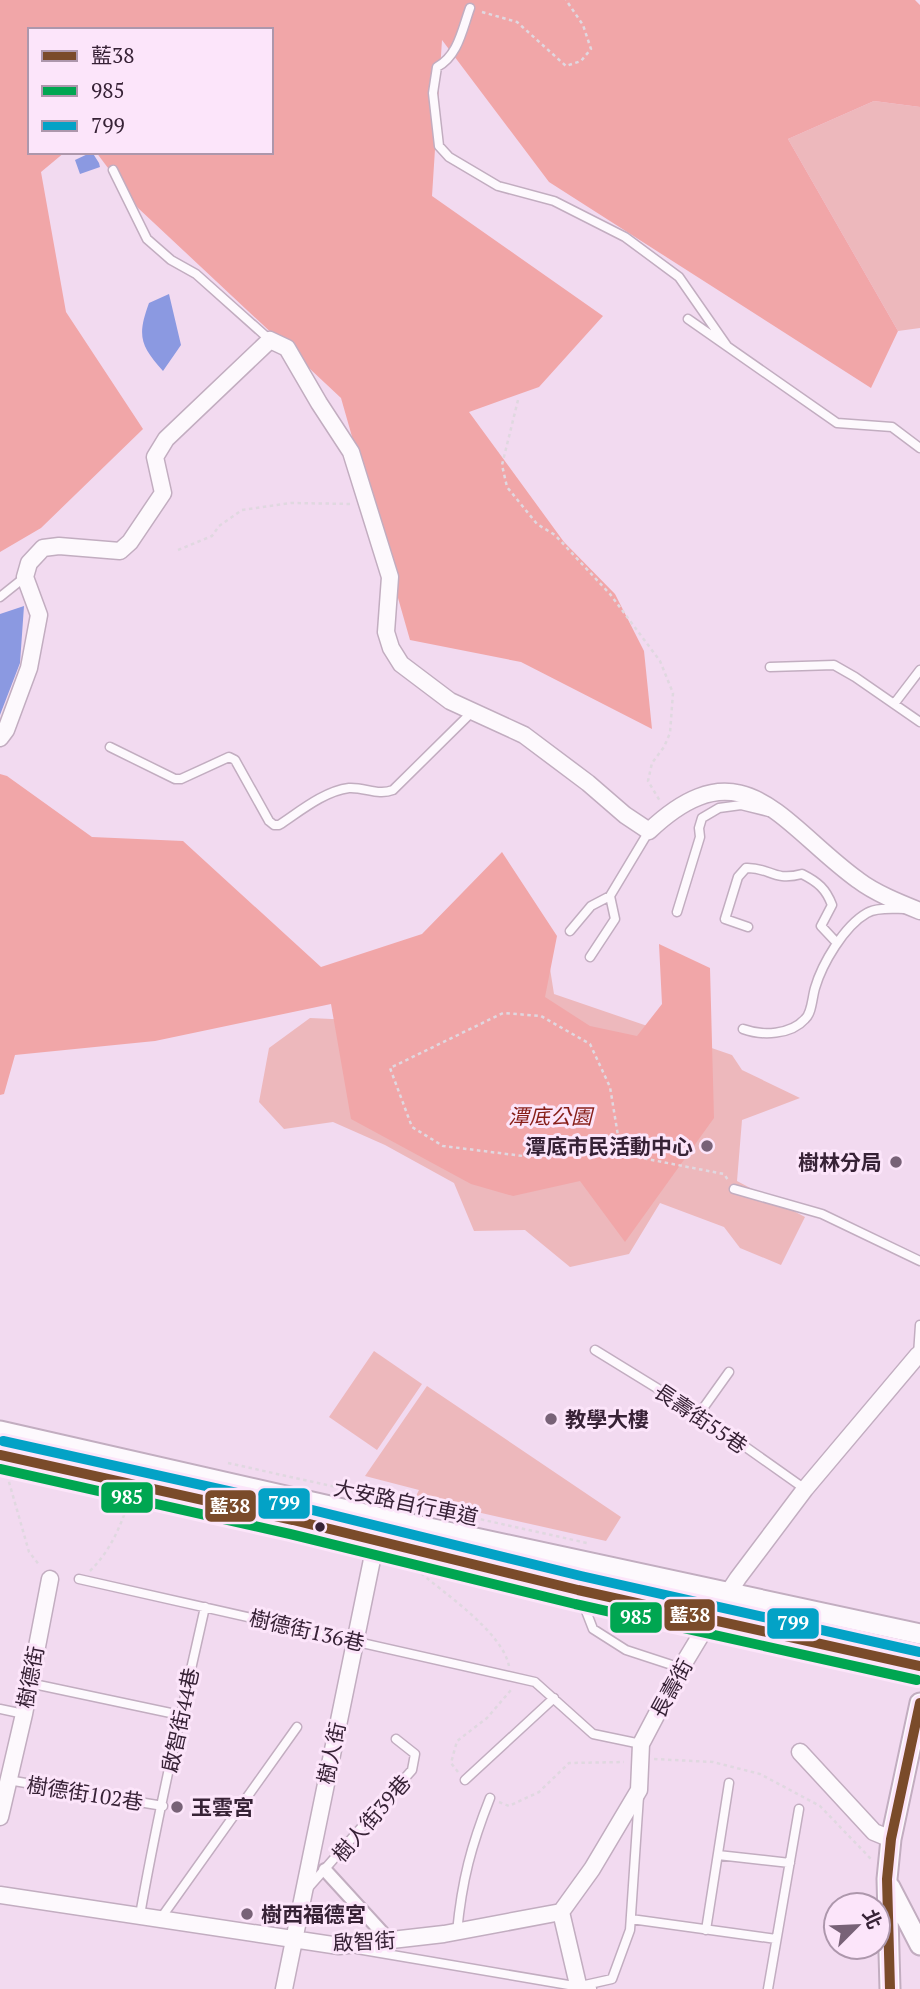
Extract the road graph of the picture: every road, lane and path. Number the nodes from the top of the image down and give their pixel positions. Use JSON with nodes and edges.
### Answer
{"nodes":[{"id":1,"x":566,"y":0,"type":"edge"},
{"id":2,"x":470,"y":8,"type":"joint"},
{"id":3,"x":113,"y":170,"type":"dead end"},
{"id":4,"x":688,"y":319,"type":"dead end"},
{"id":5,"x":270,"y":341,"type":"junction"},
{"id":6,"x":727,"y":346,"type":"junction"},
{"id":7,"x":518,"y":400,"type":"dead end"},
{"id":8,"x":920,"y":448,"type":"edge"},
{"id":9,"x":369,"y":504,"type":"junction"},
{"id":10,"x":178,"y":550,"type":"dead end"},
{"id":11,"x":25,"y":577,"type":"junction"},
{"id":12,"x":0,"y":597,"type":"edge"},
{"id":13,"x":771,"y":667,"type":"dead end"},
{"id":14,"x":920,"y":670,"type":"edge"},
{"id":15,"x":894,"y":704,"type":"junction"},
{"id":16,"x":473,"y":711,"type":"junction"},
{"id":17,"x":920,"y":722,"type":"edge"},
{"id":18,"x":0,"y":738,"type":"edge"},
{"id":19,"x":110,"y":747,"type":"dead end"},
{"id":20,"x":670,"y":811,"type":"junction"},
{"id":21,"x":775,"y":811,"type":"junction"},
{"id":22,"x":649,"y":831,"type":"junction"},
{"id":23,"x":610,"y":896,"type":"junction"},
{"id":24,"x":917,"y":910,"type":"edge"},
{"id":25,"x":677,"y":912,"type":"dead end"},
{"id":26,"x":748,"y":927,"type":"dead end"},
{"id":27,"x":570,"y":931,"type":"dead end"},
{"id":28,"x":836,"y":942,"type":"junction"},
{"id":29,"x":590,"y":957,"type":"dead end"},
{"id":30,"x":743,"y":1029,"type":"dead end"},
{"id":31,"x":621,"y":1154,"type":"junction"},
{"id":32,"x":733,"y":1189,"type":"joint"},
{"id":33,"x":920,"y":1262,"type":"edge"},
{"id":34,"x":920,"y":1325,"type":"edge"},
{"id":35,"x":595,"y":1350,"type":"dead end"},
{"id":36,"x":919,"y":1355,"type":"edge"},
{"id":37,"x":729,"y":1372,"type":"dead end"},
{"id":38,"x":699,"y":1413,"type":"junction"},
{"id":39,"x":0,"y":1431,"type":"edge"},
{"id":40,"x":0,"y":1455,"type":"edge"},
{"id":41,"x":218,"y":1461,"type":"dead end"},
{"id":42,"x":805,"y":1489,"type":"junction"},
{"id":43,"x":379,"y":1517,"type":"junction"},
{"id":44,"x":376,"y":1540,"type":"junction"},
{"id":45,"x":594,"y":1545,"type":"dead end"},
{"id":46,"x":50,"y":1579,"type":"dead end"},
{"id":47,"x":79,"y":1579,"type":"dead end"},
{"id":48,"x":578,"y":1590,"type":"junction"},
{"id":49,"x":728,"y":1593,"type":"junction"},
{"id":50,"x":205,"y":1607,"type":"junction"},
{"id":51,"x":710,"y":1620,"type":"junction"},
{"id":52,"x":920,"y":1634,"type":"edge"},
{"id":53,"x":354,"y":1641,"type":"junction"},
{"id":54,"x":920,"y":1667,"type":"edge"},
{"id":55,"x":681,"y":1668,"type":"junction"},
{"id":56,"x":28,"y":1683,"type":"junction"},
{"id":57,"x":554,"y":1698,"type":"junction"},
{"id":58,"x":920,"y":1703,"type":"edge"},
{"id":59,"x":0,"y":1709,"type":"edge"},
{"id":60,"x":24,"y":1714,"type":"junction"},
{"id":61,"x":180,"y":1715,"type":"junction"},
{"id":62,"x":297,"y":1727,"type":"dead end"},
{"id":63,"x":396,"y":1740,"type":"dead end"},
{"id":64,"x":641,"y":1744,"type":"junction"},
{"id":65,"x":800,"y":1752,"type":"dead end"},
{"id":66,"x":8,"y":1780,"type":"junction"},
{"id":67,"x":465,"y":1780,"type":"dead end"},
{"id":68,"x":729,"y":1783,"type":"dead end"},
{"id":69,"x":639,"y":1790,"type":"junction"},
{"id":70,"x":490,"y":1798,"type":"dead end"},
{"id":71,"x":1,"y":1807,"type":"edge"},
{"id":72,"x":163,"y":1807,"type":"junction"},
{"id":73,"x":799,"y":1809,"type":"dead end"},
{"id":74,"x":891,"y":1839,"type":"junction"},
{"id":75,"x":718,"y":1855,"type":"junction"},
{"id":76,"x":790,"y":1863,"type":"junction"},
{"id":77,"x":325,"y":1870,"type":"junction"},
{"id":78,"x":887,"y":1879,"type":"junction"},
{"id":79,"x":302,"y":1894,"type":"junction"},
{"id":80,"x":0,"y":1895,"type":"edge"},
{"id":81,"x":561,"y":1912,"type":"junction"},
{"id":82,"x":141,"y":1915,"type":"junction"},
{"id":83,"x":161,"y":1918,"type":"junction"},
{"id":84,"x":631,"y":1919,"type":"junction"},
{"id":85,"x":706,"y":1930,"type":"junction"},
{"id":86,"x":457,"y":1932,"type":"junction"},
{"id":87,"x":293,"y":1938,"type":"junction"},
{"id":88,"x":776,"y":1939,"type":"junction"},
{"id":89,"x":389,"y":1940,"type":"junction"},
{"id":90,"x":920,"y":1945,"type":"edge"},
{"id":91,"x":339,"y":1946,"type":"junction"},
{"id":92,"x":583,"y":1988,"type":"edge"},
{"id":93,"x":284,"y":1989,"type":"edge"},
{"id":94,"x":768,"y":1989,"type":"edge"},
{"id":95,"x":890,"y":1989,"type":"edge"}],
"edges":[{"from":1,"to":2,"type":"path"},
{"from":2,"to":6,"type":"lane"},
{"from":3,"to":5,"type":"lane"},
{"from":4,"to":6,"type":"lane"},
{"from":5,"to":9,"type":"street"},
{"from":5,"to":11,"type":"street"},
{"from":6,"to":8,"type":"lane"},
{"from":7,"to":20,"type":"path"},
{"from":9,"to":10,"type":"path"},
{"from":9,"to":16,"type":"street"},
{"from":11,"to":12,"type":"lane"},
{"from":11,"to":18,"type":"street"},
{"from":13,"to":15,"type":"lane"},
{"from":14,"to":15,"type":"lane"},
{"from":15,"to":17,"type":"lane"},
{"from":16,"to":19,"type":"lane"},
{"from":16,"to":22,"type":"street"},
{"from":20,"to":21,"type":"street"},
{"from":20,"to":22,"type":"street"},
{"from":21,"to":24,"type":"street"},
{"from":21,"to":25,"type":"lane"},
{"from":22,"to":23,"type":"lane"},
{"from":23,"to":27,"type":"lane"},
{"from":23,"to":29,"type":"lane"},
{"from":24,"to":28,"type":"lane"},
{"from":26,"to":28,"type":"lane"},
{"from":28,"to":30,"type":"lane"},
{"from":31,"to":31,"type":"path"},
{"from":31,"to":32,"type":"path"},
{"from":32,"to":33,"type":"lane"},
{"from":34,"to":36,"type":"lane"},
{"from":35,"to":38,"type":"lane","name":"長壽街55巷"},
{"from":36,"to":42,"type":"street","name":"長壽街"},
{"from":37,"to":38,"type":"lane"},
{"from":38,"to":42,"type":"lane","name":"長壽街55巷"},
{"from":39,"to":43,"type":"street"},
{"from":40,"to":44,"type":"street"},
{"from":41,"to":45,"type":"path","name":"大安路自行車道"},
{"from":42,"to":49,"type":"street","name":"長壽街"},
{"from":43,"to":44,"type":"street","name":"樹人街"},
{"from":43,"to":49,"type":"street"},
{"from":44,"to":48,"type":"street"},
{"from":44,"to":53,"type":"street","name":"樹人街"},
{"from":46,"to":56,"type":"street","name":"樹德街"},
{"from":47,"to":50,"type":"lane","name":"樹德街136巷"},
{"from":48,"to":51,"type":"street"},
{"from":48,"to":55,"type":"lane"},
{"from":49,"to":51,"type":"street","name":"長壽街"},
{"from":49,"to":52,"type":"street"},
{"from":50,"to":53,"type":"lane","name":"樹德街136巷"},
{"from":50,"to":61,"type":"lane","name":"啟智街44巷"},
{"from":51,"to":54,"type":"street"},
{"from":51,"to":55,"type":"street","name":"長壽街"},
{"from":53,"to":57,"type":"lane","name":"樹德街136巷"},
{"from":53,"to":79,"type":"street","name":"樹人街"},
{"from":55,"to":64,"type":"street","name":"長壽街"},
{"from":56,"to":60,"type":"street","name":"樹德街"},
{"from":56,"to":61,"type":"lane"},
{"from":57,"to":64,"type":"lane"},
{"from":57,"to":67,"type":"lane"},
{"from":58,"to":74,"type":"street"},
{"from":59,"to":60,"type":"lane"},
{"from":60,"to":66,"type":"street","name":"樹德街"},
{"from":61,"to":72,"type":"lane","name":"啟智街44巷"},
{"from":62,"to":83,"type":"lane"},
{"from":63,"to":77,"type":"lane","name":"樹人街39巷"},
{"from":64,"to":69,"type":"street","name":"長壽街"},
{"from":65,"to":74,"type":"street"},
{"from":66,"to":71,"type":"street","name":"樹德街"},
{"from":66,"to":72,"type":"lane","name":"樹德街102巷"},
{"from":68,"to":75,"type":"lane"},
{"from":69,"to":81,"type":"street","name":"長壽街"},
{"from":69,"to":84,"type":"lane"},
{"from":70,"to":86,"type":"lane"},
{"from":72,"to":82,"type":"lane","name":"啟智街44巷"},
{"from":73,"to":76,"type":"lane"},
{"from":74,"to":78,"type":"street"},
{"from":75,"to":76,"type":"lane"},
{"from":75,"to":85,"type":"lane"},
{"from":76,"to":88,"type":"lane"},
{"from":77,"to":79,"type":"lane","name":"樹人街39巷"},
{"from":77,"to":89,"type":"street"},
{"from":78,"to":90,"type":"street"},
{"from":78,"to":95,"type":"street"},
{"from":79,"to":87,"type":"street","name":"樹人街"},
{"from":80,"to":82,"type":"street","name":"啟智街"},
{"from":81,"to":86,"type":"street","name":"啟智街"},
{"from":81,"to":92,"type":"street"},
{"from":82,"to":83,"type":"street","name":"啟智街"},
{"from":83,"to":87,"type":"street","name":"啟智街"},
{"from":84,"to":85,"type":"lane"},
{"from":84,"to":92,"type":"lane"},
{"from":85,"to":88,"type":"lane"},
{"from":86,"to":89,"type":"street","name":"啟智街"},
{"from":87,"to":91,"type":"street","name":"啟智街"},
{"from":87,"to":93,"type":"street","name":"樹人街"},
{"from":88,"to":94,"type":"lane"},
{"from":89,"to":91,"type":"street","name":"啟智街"},
{"from":91,"to":92,"type":"lane"}]}
